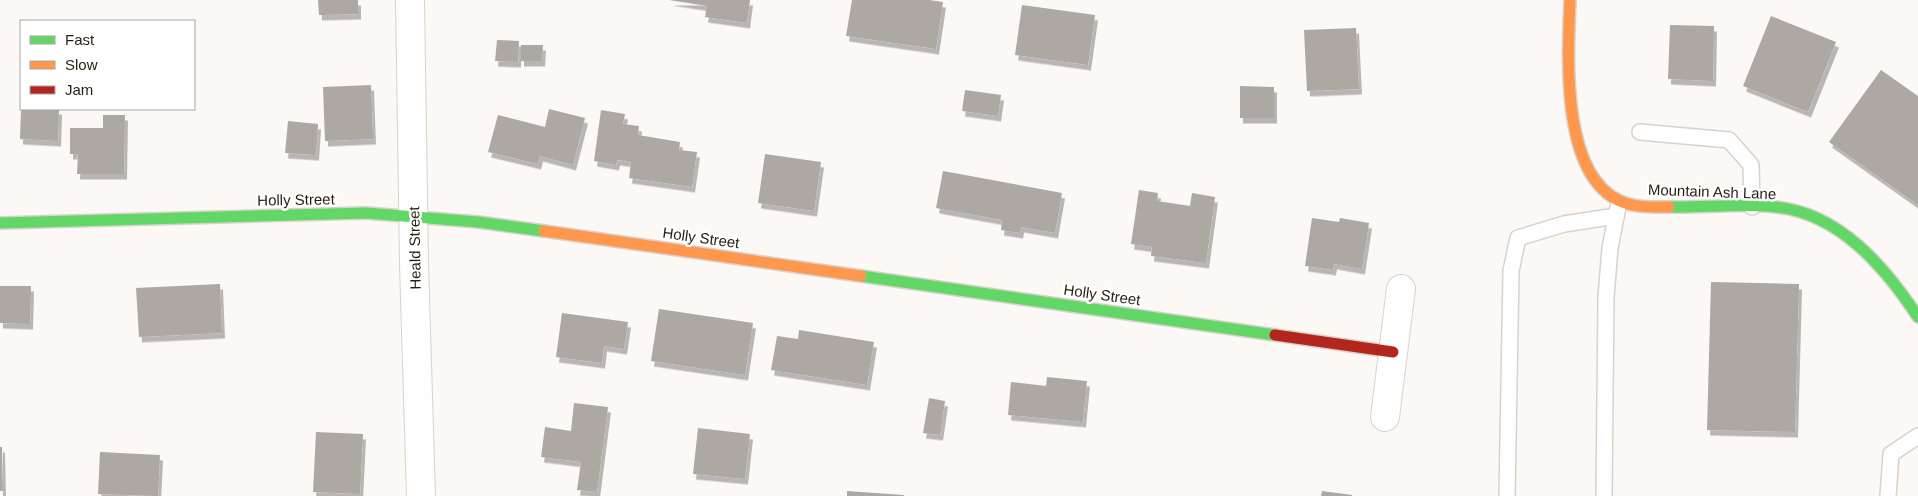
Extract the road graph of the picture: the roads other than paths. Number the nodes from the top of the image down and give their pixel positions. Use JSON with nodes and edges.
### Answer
{"nodes":[{"id":1,"x":410,"y":0,"type":"edge"},
{"id":2,"x":1570,"y":0,"type":"edge"},
{"id":3,"x":1640,"y":132,"type":"dead end"},
{"id":4,"x":1752,"y":207,"type":"junction"},
{"id":5,"x":1618,"y":209,"type":"junction"},
{"id":6,"x":414,"y":216,"type":"junction"},
{"id":7,"x":0,"y":222,"type":"edge"},
{"id":8,"x":1401,"y":289,"type":"dead end"},
{"id":9,"x":1918,"y":317,"type":"edge"},
{"id":10,"x":1393,"y":352,"type":"junction"},
{"id":11,"x":1385,"y":418,"type":"dead end"},
{"id":12,"x":1918,"y":436,"type":"edge"},
{"id":13,"x":421,"y":496,"type":"edge"},
{"id":14,"x":1507,"y":496,"type":"edge"},
{"id":15,"x":1604,"y":496,"type":"edge"},
{"id":16,"x":1888,"y":496,"type":"edge"}],
"edges":[{"from":1,"to":6,"type":"street","name":"Heald Street"},
{"from":2,"to":5,"type":"street"},
{"from":3,"to":4,"type":"lane"},
{"from":4,"to":5,"type":"street","name":"Mountain Ash Lane"},
{"from":4,"to":9,"type":"street","name":"Mountain Ash Lane"},
{"from":5,"to":14,"type":"lane"},
{"from":5,"to":15,"type":"lane"},
{"from":6,"to":7,"type":"street","name":"Holly Street"},
{"from":6,"to":10,"type":"street","name":"Holly Street"},
{"from":6,"to":13,"type":"street","name":"Heald Street"},
{"from":8,"to":10,"type":"street"},
{"from":10,"to":11,"type":"street"},
{"from":12,"to":16,"type":"lane"}]}
